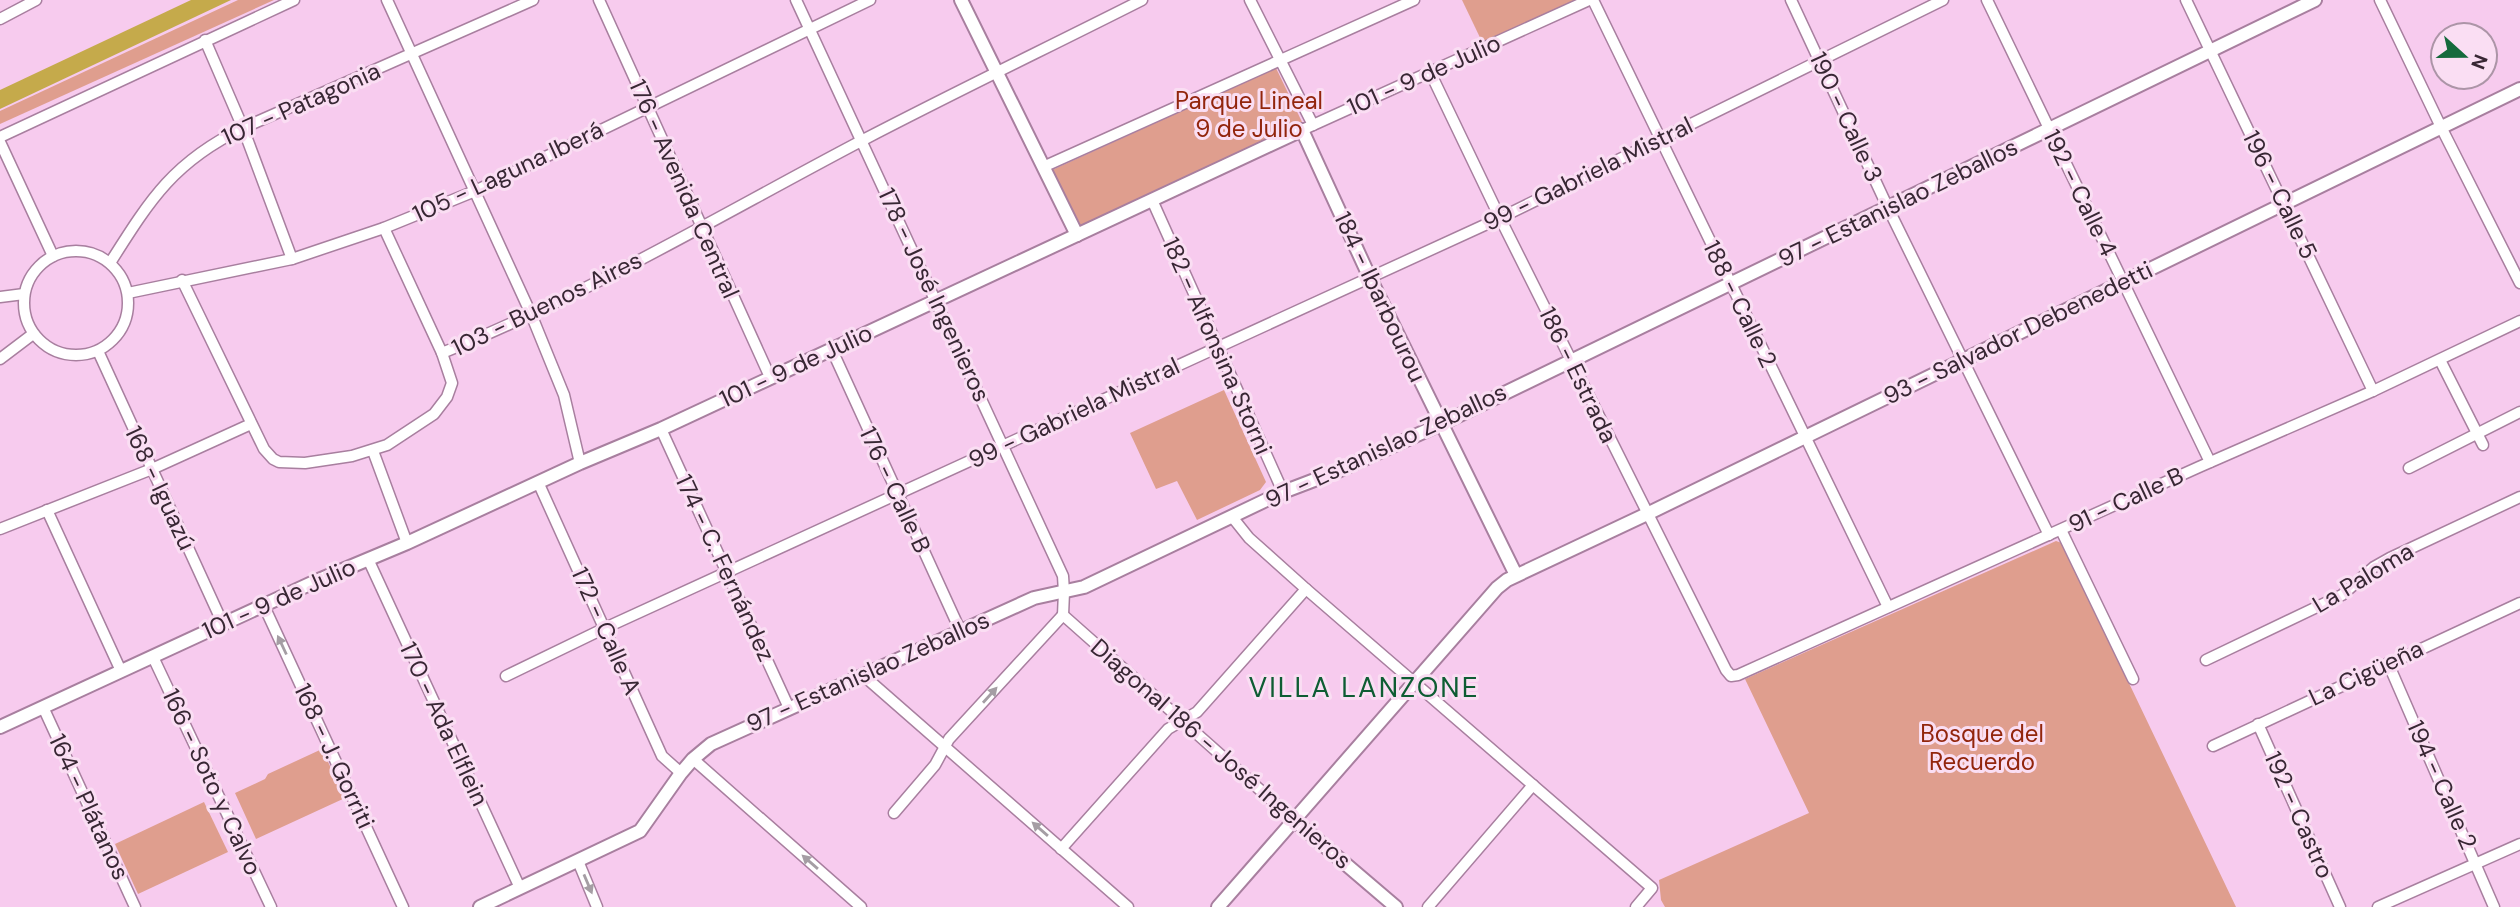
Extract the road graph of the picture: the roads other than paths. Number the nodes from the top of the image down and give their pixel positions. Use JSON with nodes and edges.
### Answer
{"nodes":[{"id":1,"x":36,"y":0,"type":"edge"},
{"id":2,"x":294,"y":0,"type":"edge"},
{"id":3,"x":387,"y":0,"type":"edge"},
{"id":4,"x":533,"y":0,"type":"edge"},
{"id":5,"x":599,"y":0,"type":"edge"},
{"id":6,"x":796,"y":0,"type":"edge"},
{"id":7,"x":870,"y":0,"type":"edge"},
{"id":8,"x":961,"y":0,"type":"edge"},
{"id":9,"x":1142,"y":0,"type":"edge"},
{"id":10,"x":1250,"y":0,"type":"edge"},
{"id":11,"x":1414,"y":0,"type":"edge"},
{"id":12,"x":1591,"y":0,"type":"edge"},
{"id":13,"x":1791,"y":0,"type":"edge"},
{"id":14,"x":1942,"y":0,"type":"edge"},
{"id":15,"x":1987,"y":0,"type":"edge"},
{"id":16,"x":2186,"y":0,"type":"edge"},
{"id":17,"x":2315,"y":0,"type":"edge"},
{"id":18,"x":2380,"y":0,"type":"edge"},
{"id":19,"x":0,"y":19,"type":"edge"},
{"id":20,"x":810,"y":30,"type":"junction"},
{"id":21,"x":205,"y":40,"type":"junction"},
{"id":22,"x":2210,"y":50,"type":"junction"},
{"id":23,"x":411,"y":54,"type":"junction"},
{"id":24,"x":1820,"y":60,"type":"junction"},
{"id":25,"x":1280,"y":61,"type":"junction"},
{"id":26,"x":1430,"y":72,"type":"junction"},
{"id":27,"x":998,"y":73,"type":"junction"},
{"id":28,"x":2520,"y":89,"type":"edge"},
{"id":29,"x":647,"y":107,"type":"junction"},
{"id":30,"x":2441,"y":127,"type":"junction"},
{"id":31,"x":243,"y":128,"type":"junction"},
{"id":32,"x":1308,"y":128,"type":"junction"},
{"id":33,"x":2050,"y":129,"type":"junction"},
{"id":34,"x":0,"y":140,"type":"edge"},
{"id":35,"x":862,"y":140,"type":"junction"},
{"id":36,"x":1661,"y":140,"type":"junction"},
{"id":37,"x":1043,"y":167,"type":"junction"},
{"id":38,"x":475,"y":191,"type":"junction"},
{"id":39,"x":1152,"y":200,"type":"junction"},
{"id":40,"x":2283,"y":204,"type":"junction"},
{"id":41,"x":1888,"y":208,"type":"junction"},
{"id":42,"x":1500,"y":218,"type":"junction"},
{"id":43,"x":384,"y":228,"type":"junction"},
{"id":44,"x":701,"y":229,"type":"junction"},
{"id":45,"x":1077,"y":235,"type":"junction"},
{"id":46,"x":53,"y":256,"type":"junction"},
{"id":47,"x":292,"y":260,"type":"junction"},
{"id":48,"x":110,"y":263,"type":"junction"},
{"id":49,"x":1370,"y":278,"type":"junction"},
{"id":50,"x":182,"y":280,"type":"junction"},
{"id":51,"x":2123,"y":282,"type":"junction"},
{"id":52,"x":2520,"y":283,"type":"edge"},
{"id":53,"x":1730,"y":284,"type":"junction"},
{"id":54,"x":128,"y":293,"type":"junction"},
{"id":55,"x":24,"y":294,"type":"junction"},
{"id":56,"x":0,"y":297,"type":"edge"},
{"id":57,"x":937,"y":302,"type":"junction"},
{"id":58,"x":531,"y":314,"type":"junction"},
{"id":59,"x":2520,"y":321,"type":"edge"},
{"id":60,"x":33,"y":334,"type":"junction"},
{"id":61,"x":1218,"y":347,"type":"junction"},
{"id":62,"x":832,"y":350,"type":"junction"},
{"id":63,"x":98,"y":351,"type":"junction"},
{"id":64,"x":442,"y":353,"type":"junction"},
{"id":65,"x":0,"y":359,"type":"edge"},
{"id":66,"x":1570,"y":360,"type":"junction"},
{"id":67,"x":1962,"y":360,"type":"junction"},
{"id":68,"x":2440,"y":360,"type":"junction"},
{"id":69,"x":770,"y":377,"type":"junction"},
{"id":70,"x":2374,"y":391,"type":"junction"},
{"id":71,"x":2520,"y":412,"type":"edge"},
{"id":72,"x":251,"y":424,"type":"junction"},
{"id":73,"x":1441,"y":424,"type":"junction"},
{"id":74,"x":661,"y":429,"type":"junction"},
{"id":75,"x":1804,"y":437,"type":"junction"},
{"id":76,"x":2480,"y":440,"type":"junction"},
{"id":77,"x":1003,"y":446,"type":"junction"},
{"id":78,"x":373,"y":451,"type":"junction"},
{"id":79,"x":2210,"y":462,"type":"junction"},
{"id":80,"x":580,"y":463,"type":"junction"},
{"id":81,"x":2409,"y":468,"type":"dead end"},
{"id":82,"x":152,"y":469,"type":"junction"},
{"id":83,"x":538,"y":482,"type":"junction"},
{"id":84,"x":1283,"y":492,"type":"junction"},
{"id":85,"x":897,"y":495,"type":"junction"},
{"id":86,"x":2520,"y":497,"type":"edge"},
{"id":87,"x":47,"y":510,"type":"junction"},
{"id":88,"x":1647,"y":514,"type":"junction"},
{"id":89,"x":1233,"y":517,"type":"junction"},
{"id":90,"x":0,"y":529,"type":"edge"},
{"id":91,"x":2062,"y":530,"type":"junction"},
{"id":92,"x":2049,"y":535,"type":"junction"},
{"id":93,"x":407,"y":543,"type":"junction"},
{"id":94,"x":368,"y":559,"type":"junction"},
{"id":95,"x":729,"y":573,"type":"junction"},
{"id":96,"x":1516,"y":575,"type":"junction"},
{"id":97,"x":1306,"y":589,"type":"junction"},
{"id":98,"x":1065,"y":592,"type":"junction"},
{"id":99,"x":2520,"y":603,"type":"edge"},
{"id":100,"x":264,"y":606,"type":"junction"},
{"id":101,"x":1888,"y":607,"type":"junction"},
{"id":102,"x":1063,"y":615,"type":"junction"},
{"id":103,"x":223,"y":624,"type":"junction"},
{"id":104,"x":605,"y":628,"type":"junction"},
{"id":105,"x":960,"y":630,"type":"junction"},
{"id":106,"x":153,"y":657,"type":"junction"},
{"id":107,"x":2206,"y":660,"type":"dead end"},
{"id":108,"x":2388,"y":663,"type":"junction"},
{"id":109,"x":121,"y":671,"type":"junction"},
{"id":110,"x":506,"y":676,"type":"dead end"},
{"id":111,"x":863,"y":676,"type":"junction"},
{"id":112,"x":1731,"y":676,"type":"joint"},
{"id":113,"x":2133,"y":679,"type":"dead end"},
{"id":114,"x":1415,"y":683,"type":"junction"},
{"id":115,"x":43,"y":707,"type":"junction"},
{"id":116,"x":789,"y":708,"type":"junction"},
{"id":117,"x":1182,"y":720,"type":"junction"},
{"id":118,"x":2258,"y":724,"type":"junction"},
{"id":119,"x":0,"y":727,"type":"edge"},
{"id":120,"x":945,"y":746,"type":"junction"},
{"id":121,"x":2213,"y":746,"type":"dead end"},
{"id":122,"x":693,"y":759,"type":"junction"},
{"id":123,"x":681,"y":773,"type":"junction"},
{"id":124,"x":1533,"y":785,"type":"junction"},
{"id":125,"x":894,"y":813,"type":"dead end"},
{"id":126,"x":1294,"y":820,"type":"junction"},
{"id":127,"x":2520,"y":844,"type":"edge"},
{"id":128,"x":1061,"y":849,"type":"junction"},
{"id":129,"x":578,"y":861,"type":"junction"},
{"id":130,"x":2477,"y":864,"type":"junction"},
{"id":131,"x":520,"y":888,"type":"junction"},
{"id":132,"x":1387,"y":904,"type":"edge"},
{"id":133,"x":135,"y":907,"type":"edge"},
{"id":134,"x":271,"y":907,"type":"edge"},
{"id":135,"x":403,"y":907,"type":"edge"},
{"id":136,"x":480,"y":907,"type":"edge"},
{"id":137,"x":597,"y":907,"type":"edge"},
{"id":138,"x":861,"y":907,"type":"edge"},
{"id":139,"x":1128,"y":907,"type":"edge"},
{"id":140,"x":1218,"y":907,"type":"edge"},
{"id":141,"x":1428,"y":907,"type":"edge"},
{"id":142,"x":1636,"y":907,"type":"edge"},
{"id":143,"x":2340,"y":907,"type":"edge"},
{"id":144,"x":2378,"y":907,"type":"edge"},
{"id":145,"x":2494,"y":907,"type":"edge"}],
"edges":[{"from":1,"to":19,"type":"street"},
{"from":2,"to":21,"type":"street"},
{"from":3,"to":23,"type":"street"},
{"from":4,"to":23,"type":"street","name":"107 - Patagonia"},
{"from":5,"to":29,"type":"street","name":"176 - Avenida Central"},
{"from":6,"to":20,"type":"street","name":"178 - José Ingenieros"},
{"from":7,"to":20,"type":"street","name":"105 - Laguna Iberá"},
{"from":8,"to":27,"type":"street"},
{"from":9,"to":27,"type":"street","name":"103 - Buenos Aires"},
{"from":10,"to":25,"type":"street","name":"184 - Ibarbourou"},
{"from":11,"to":25,"type":"street"},
{"from":12,"to":26,"type":"street","name":"101 - 9 de Julio"},
{"from":12,"to":36,"type":"street","name":"188 - Calle 2"},
{"from":13,"to":24,"type":"street","name":"190 - Calle 3"},
{"from":14,"to":24,"type":"street","name":"99 - Gabriela Mistral"},
{"from":15,"to":33,"type":"street","name":"192 - Calle 4"},
{"from":16,"to":22,"type":"street","name":"196 - Calle 5"},
{"from":17,"to":22,"type":"street","name":"97 - Estanislao Zeballos"},
{"from":18,"to":30,"type":"street"},
{"from":20,"to":29,"type":"street","name":"105 - Laguna Iberá"},
{"from":20,"to":35,"type":"street","name":"178 - José Ingenieros"},
{"from":21,"to":31,"type":"street"},
{"from":21,"to":34,"type":"street"},
{"from":22,"to":33,"type":"street","name":"97 - Estanislao Zeballos"},
{"from":22,"to":40,"type":"street","name":"196 - Calle 5"},
{"from":23,"to":31,"type":"street","name":"107 - Patagonia"},
{"from":23,"to":38,"type":"street"},
{"from":24,"to":36,"type":"street","name":"99 - Gabriela Mistral"},
{"from":24,"to":41,"type":"street","name":"190 - Calle 3"},
{"from":25,"to":32,"type":"street","name":"184 - Ibarbourou"},
{"from":25,"to":37,"type":"street"},
{"from":26,"to":32,"type":"street","name":"101 - 9 de Julio"},
{"from":26,"to":42,"type":"street","name":"186 - Estrada"},
{"from":27,"to":35,"type":"street","name":"103 - Buenos Aires"},
{"from":27,"to":37,"type":"street"},
{"from":28,"to":30,"type":"street","name":"93 - Salvador Debenedetti"},
{"from":29,"to":38,"type":"street","name":"105 - Laguna Iberá"},
{"from":29,"to":44,"type":"street","name":"176 - Avenida Central"},
{"from":30,"to":40,"type":"street","name":"93 - Salvador Debenedetti"},
{"from":30,"to":52,"type":"street"},
{"from":31,"to":47,"type":"street"},
{"from":31,"to":48,"type":"street","name":"107 - Patagonia"},
{"from":32,"to":39,"type":"street","name":"101 - 9 de Julio"},
{"from":32,"to":49,"type":"street","name":"184 - Ibarbourou"},
{"from":33,"to":41,"type":"street","name":"97 - Estanislao Zeballos"},
{"from":33,"to":51,"type":"street","name":"192 - Calle 4"},
{"from":34,"to":46,"type":"street"},
{"from":35,"to":44,"type":"street","name":"103 - Buenos Aires"},
{"from":35,"to":57,"type":"street","name":"178 - José Ingenieros"},
{"from":36,"to":42,"type":"street","name":"99 - Gabriela Mistral"},
{"from":36,"to":53,"type":"street","name":"188 - Calle 2"},
{"from":37,"to":45,"type":"street"},
{"from":38,"to":43,"type":"street","name":"105 - Laguna Iberá"},
{"from":38,"to":58,"type":"street"},
{"from":39,"to":45,"type":"street","name":"101 - 9 de Julio"},
{"from":39,"to":61,"type":"street","name":"182 - Alfonsina Storni"},
{"from":40,"to":51,"type":"street","name":"93 - Salvador Debenedetti"},
{"from":40,"to":70,"type":"street","name":"196 - Calle 5"},
{"from":41,"to":53,"type":"street","name":"97 - Estanislao Zeballos"},
{"from":41,"to":67,"type":"street","name":"190 - Calle 3"},
{"from":42,"to":49,"type":"street","name":"99 - Gabriela Mistral"},
{"from":42,"to":66,"type":"street","name":"186 - Estrada"},
{"from":43,"to":47,"type":"street","name":"105 - Laguna Iberá"},
{"from":43,"to":64,"type":"street"},
{"from":44,"to":58,"type":"street","name":"103 - Buenos Aires"},
{"from":44,"to":69,"type":"street","name":"176 - Avenida Central"},
{"from":45,"to":57,"type":"street","name":"101 - 9 de Julio"},
{"from":46,"to":48,"type":"street"},
{"from":46,"to":55,"type":"street"},
{"from":47,"to":50,"type":"street","name":"105 - Laguna Iberá"},
{"from":48,"to":54,"type":"street"},
{"from":49,"to":61,"type":"street","name":"99 - Gabriela Mistral"},
{"from":49,"to":73,"type":"street","name":"184 - Ibarbourou"},
{"from":50,"to":54,"type":"street","name":"105 - Laguna Iberá"},
{"from":50,"to":72,"type":"street"},
{"from":51,"to":67,"type":"street","name":"93 - Salvador Debenedetti"},
{"from":51,"to":79,"type":"street","name":"192 - Calle 4"},
{"from":53,"to":66,"type":"street","name":"97 - Estanislao Zeballos"},
{"from":53,"to":75,"type":"street","name":"188 - Calle 2"},
{"from":54,"to":63,"type":"street"},
{"from":55,"to":56,"type":"street"},
{"from":55,"to":60,"type":"street"},
{"from":57,"to":62,"type":"street","name":"101 - 9 de Julio"},
{"from":57,"to":77,"type":"street","name":"178 - José Ingenieros"},
{"from":58,"to":64,"type":"street","name":"103 - Buenos Aires"},
{"from":58,"to":80,"type":"street"},
{"from":59,"to":68,"type":"street","name":"91 - Calle B"},
{"from":60,"to":63,"type":"street"},
{"from":60,"to":65,"type":"street"},
{"from":61,"to":77,"type":"street","name":"99 - Gabriela Mistral"},
{"from":61,"to":84,"type":"street","name":"182 - Alfonsina Storni"},
{"from":62,"to":69,"type":"street","name":"101 - 9 de Julio"},
{"from":62,"to":85,"type":"street","name":"176 - Calle B"},
{"from":63,"to":82,"type":"street","name":"168 - Iguazú"},
{"from":64,"to":78,"type":"street","name":"103 - Buenos Aires"},
{"from":66,"to":73,"type":"street","name":"97 - Estanislao Zeballos"},
{"from":66,"to":88,"type":"street","name":"186 - Estrada"},
{"from":67,"to":75,"type":"street","name":"93 - Salvador Debenedetti"},
{"from":67,"to":92,"type":"street","name":"190 - Calle 3"},
{"from":68,"to":70,"type":"street","name":"91 - Calle B"},
{"from":68,"to":76,"type":"street"},
{"from":69,"to":74,"type":"street","name":"101 - 9 de Julio"},
{"from":70,"to":79,"type":"street","name":"91 - Calle B"},
{"from":71,"to":76,"type":"street"},
{"from":72,"to":78,"type":"street","name":"103 - Buenos Aires"},
{"from":72,"to":82,"type":"street"},
{"from":73,"to":84,"type":"street","name":"97 - Estanislao Zeballos"},
{"from":73,"to":96,"type":"street","name":"184 - Ibarbourou"},
{"from":74,"to":80,"type":"street","name":"101 - 9 de Julio"},
{"from":74,"to":95,"type":"street","name":"174 - C. Fernández"},
{"from":75,"to":88,"type":"street","name":"93 - Salvador Debenedetti"},
{"from":75,"to":101,"type":"street","name":"188 - Calle 2"},
{"from":76,"to":81,"type":"street"},
{"from":77,"to":85,"type":"street","name":"99 - Gabriela Mistral"},
{"from":77,"to":98,"type":"street","name":"178 - José Ingenieros"},
{"from":78,"to":93,"type":"street"},
{"from":79,"to":91,"type":"street","name":"91 - Calle B"},
{"from":80,"to":83,"type":"street","name":"101 - 9 de Julio"},
{"from":82,"to":87,"type":"street"},
{"from":82,"to":103,"type":"street","name":"168 - Iguazú"},
{"from":83,"to":93,"type":"street","name":"101 - 9 de Julio"},
{"from":83,"to":104,"type":"street","name":"172 - Calle A"},
{"from":84,"to":89,"type":"street","name":"97 - Estanislao Zeballos"},
{"from":85,"to":95,"type":"street","name":"99 - Gabriela Mistral"},
{"from":85,"to":105,"type":"street","name":"176 - Calle B"},
{"from":86,"to":107,"type":"street","name":"La Paloma"},
{"from":87,"to":90,"type":"street"},
{"from":87,"to":109,"type":"street"},
{"from":88,"to":96,"type":"street","name":"93 - Salvador Debenedetti"},
{"from":88,"to":112,"type":"street","name":"186 - Estrada"},
{"from":89,"to":97,"type":"street"},
{"from":89,"to":98,"type":"street","name":"97 - Estanislao Zeballos"},
{"from":91,"to":92,"type":"street","name":"91 - Calle B"},
{"from":91,"to":113,"type":"street"},
{"from":92,"to":101,"type":"street","name":"91 - Calle B"},
{"from":93,"to":94,"type":"street","name":"101 - 9 de Julio"},
{"from":94,"to":100,"type":"street","name":"101 - 9 de Julio"},
{"from":94,"to":131,"type":"street","name":"170 - Ada Elflein"},
{"from":95,"to":104,"type":"street","name":"99 - Gabriela Mistral"},
{"from":95,"to":116,"type":"street","name":"174 - C. Fernández"},
{"from":96,"to":114,"type":"street","name":"93 - Salvador Debenedetti"},
{"from":97,"to":114,"type":"street"},
{"from":97,"to":117,"type":"street"},
{"from":98,"to":102,"type":"street"},
{"from":98,"to":105,"type":"street","name":"97 - Estanislao Zeballos"},
{"from":99,"to":108,"type":"street","name":"La Cigüeña"},
{"from":100,"to":103,"type":"street","name":"101 - 9 de Julio"},
{"from":135,"to":100,"type":"street","name":"168 - J. Gorriti","one_way":true},
{"from":101,"to":112,"type":"street","name":"91 - Calle B"},
{"from":102,"to":117,"type":"street","name":"Diagonal 186 - José Ingenieros"},
{"from":120,"to":102,"type":"street","one_way":true},
{"from":103,"to":106,"type":"street","name":"101 - 9 de Julio"},
{"from":104,"to":110,"type":"street","name":"99 - Gabriela Mistral"},
{"from":104,"to":123,"type":"street","name":"172 - Calle A"},
{"from":105,"to":111,"type":"street","name":"97 - Estanislao Zeballos"},
{"from":106,"to":109,"type":"street","name":"101 - 9 de Julio"},
{"from":106,"to":134,"type":"street","name":"166 - Soto y Calvo"},
{"from":108,"to":118,"type":"street","name":"La Cigüeña"},
{"from":108,"to":130,"type":"street","name":"194 - Calle 2"},
{"from":109,"to":115,"type":"street","name":"101 - 9 de Julio"},
{"from":111,"to":116,"type":"street","name":"97 - Estanislao Zeballos"},
{"from":111,"to":120,"type":"street"},
{"from":114,"to":124,"type":"street"},
{"from":114,"to":126,"type":"street","name":"93 - Salvador Debenedetti"},
{"from":115,"to":119,"type":"street","name":"101 - 9 de Julio"},
{"from":115,"to":133,"type":"street","name":"164 - Plátanos"},
{"from":116,"to":122,"type":"street","name":"97 - Estanislao Zeballos"},
{"from":117,"to":126,"type":"street","name":"Diagonal 186 - José Ingenieros"},
{"from":117,"to":128,"type":"street"},
{"from":118,"to":121,"type":"street","name":"La Cigüeña"},
{"from":118,"to":143,"type":"street","name":"192 - Castro"},
{"from":120,"to":125,"type":"street"},
{"from":128,"to":120,"type":"street","one_way":true},
{"from":122,"to":123,"type":"street","name":"97 - Estanislao Zeballos"},
{"from":138,"to":122,"type":"street","one_way":true},
{"from":123,"to":129,"type":"street","name":"97 - Estanislao Zeballos"},
{"from":124,"to":141,"type":"street"},
{"from":124,"to":142,"type":"street"},
{"from":126,"to":132,"type":"street","name":"Diagonal 186 - José Ingenieros"},
{"from":126,"to":140,"type":"street","name":"93 - Salvador Debenedetti"},
{"from":127,"to":130,"type":"street"},
{"from":128,"to":139,"type":"street"},
{"from":129,"to":131,"type":"street","name":"97 - Estanislao Zeballos"},
{"from":129,"to":137,"type":"street","one_way":true},
{"from":130,"to":144,"type":"street"},
{"from":130,"to":145,"type":"street","name":"194 - Calle 2"},
{"from":131,"to":136,"type":"street","name":"97 - Estanislao Zeballos"}]}
